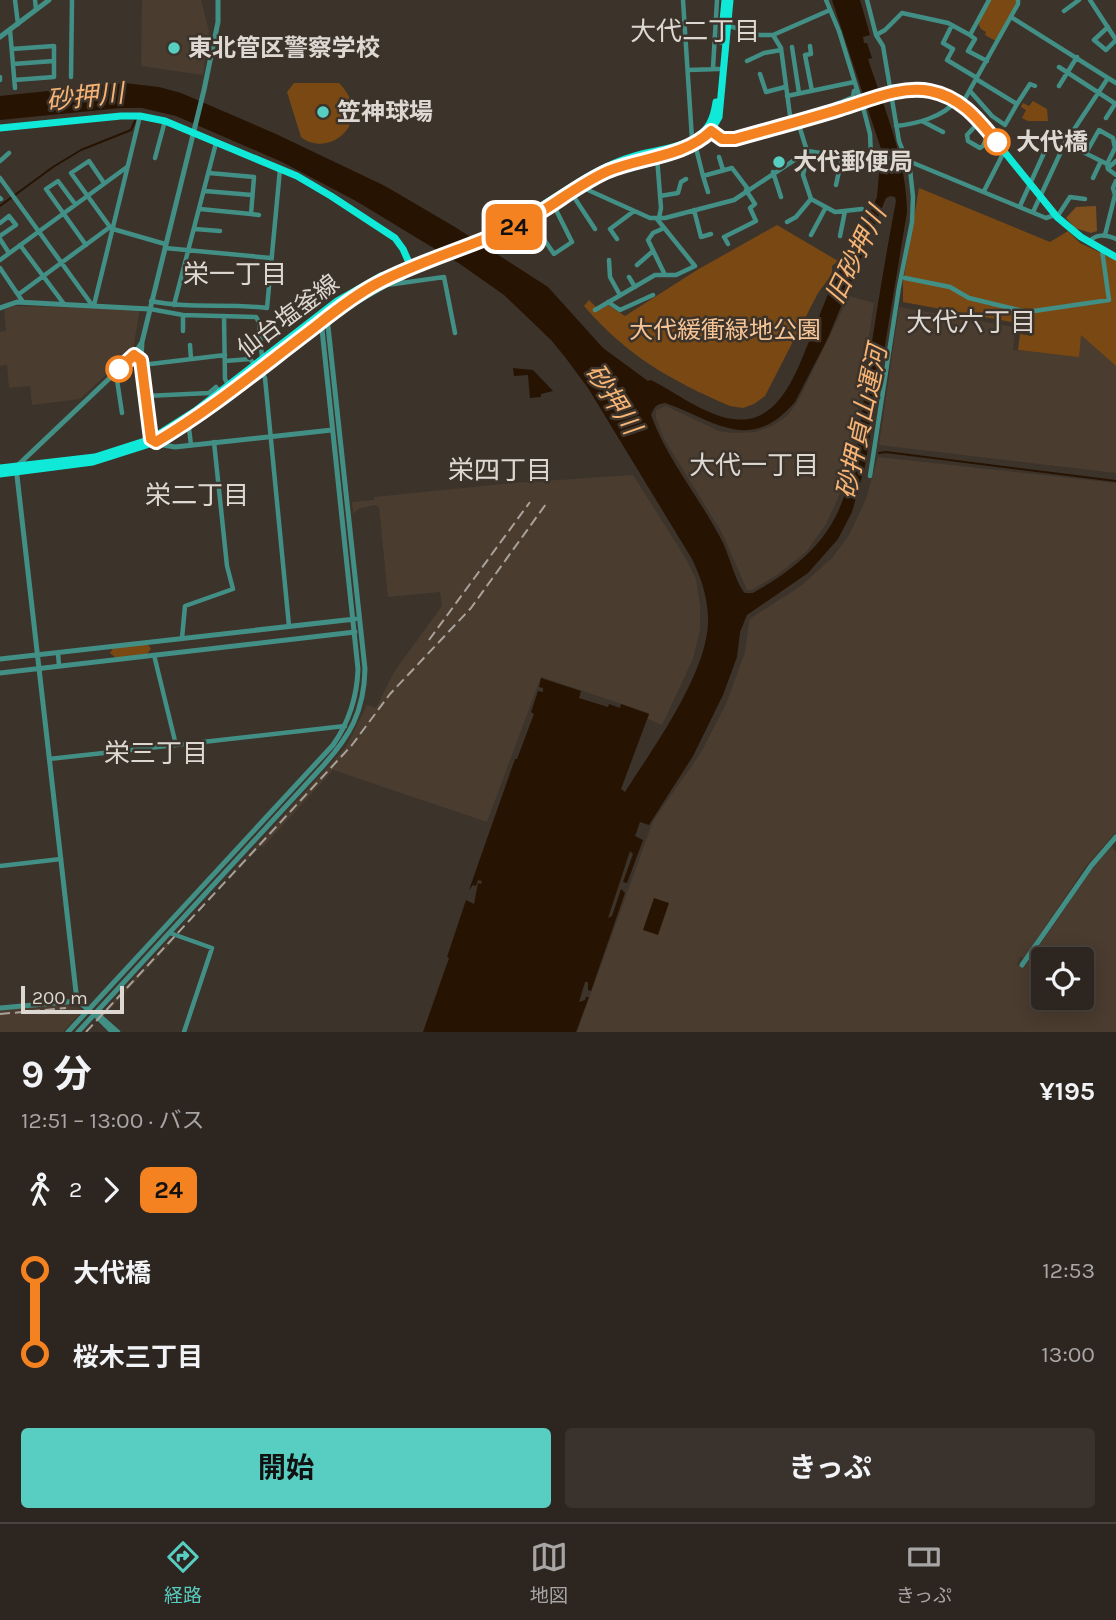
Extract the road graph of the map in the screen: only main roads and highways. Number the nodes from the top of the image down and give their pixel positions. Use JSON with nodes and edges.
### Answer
{"nodes":[{"id":1,"x":728,"y":0,"type":"edge"},
{"id":2,"x":725,"y":25,"type":"junction"},
{"id":3,"x":0,"y":128,"type":"edge"},
{"id":4,"x":709,"y":130,"type":"junction"},
{"id":5,"x":693,"y":142,"type":"junction"},
{"id":6,"x":581,"y":182,"type":"junction"},
{"id":7,"x":480,"y":238,"type":"junction"},
{"id":8,"x":1116,"y":257,"type":"edge"},
{"id":9,"x":410,"y":265,"type":"junction"},
{"id":10,"x":324,"y":317,"type":"junction"},
{"id":11,"x":257,"y":367,"type":"junction"},
{"id":12,"x":154,"y":440,"type":"junction"},
{"id":13,"x":0,"y":468,"type":"edge"},
{"id":14,"x":16,"y":469,"type":"junction"},
{"id":15,"x":0,"y":474,"type":"edge"}],
"edges":[{"from":1,"to":2,"type":"main road"},
{"from":2,"to":4,"type":"main road"},
{"from":2,"to":4,"type":"main road"},
{"from":3,"to":9,"type":"main road"},
{"from":4,"to":5,"type":"main road","name":"仙台塩釜線"},
{"from":4,"to":8,"type":"main road"},
{"from":5,"to":6,"type":"main road","name":"仙台塩釜線"},
{"from":5,"to":6,"type":"main road","name":"仙台塩釜線"},
{"from":6,"to":7,"type":"main road","name":"仙台塩釜線"},
{"from":6,"to":7,"type":"main road","name":"仙台塩釜線"},
{"from":7,"to":9,"type":"main road","name":"仙台塩釜線"},
{"from":9,"to":10,"type":"main road","name":"仙台塩釜線"},
{"from":9,"to":10,"type":"main road","name":"仙台塩釜線"},
{"from":10,"to":11,"type":"main road","name":"仙台塩釜線"},
{"from":10,"to":11,"type":"main road","name":"仙台塩釜線"},
{"from":11,"to":12,"type":"main road","name":"仙台塩釜線"},
{"from":11,"to":12,"type":"main road","name":"仙台塩釜線"},
{"from":12,"to":14,"type":"main road","name":"仙台塩釜線"},
{"from":13,"to":14,"type":"main road","name":"仙台塩釜線"},
{"from":14,"to":15,"type":"main road","name":"仙台塩釜線"}]}
